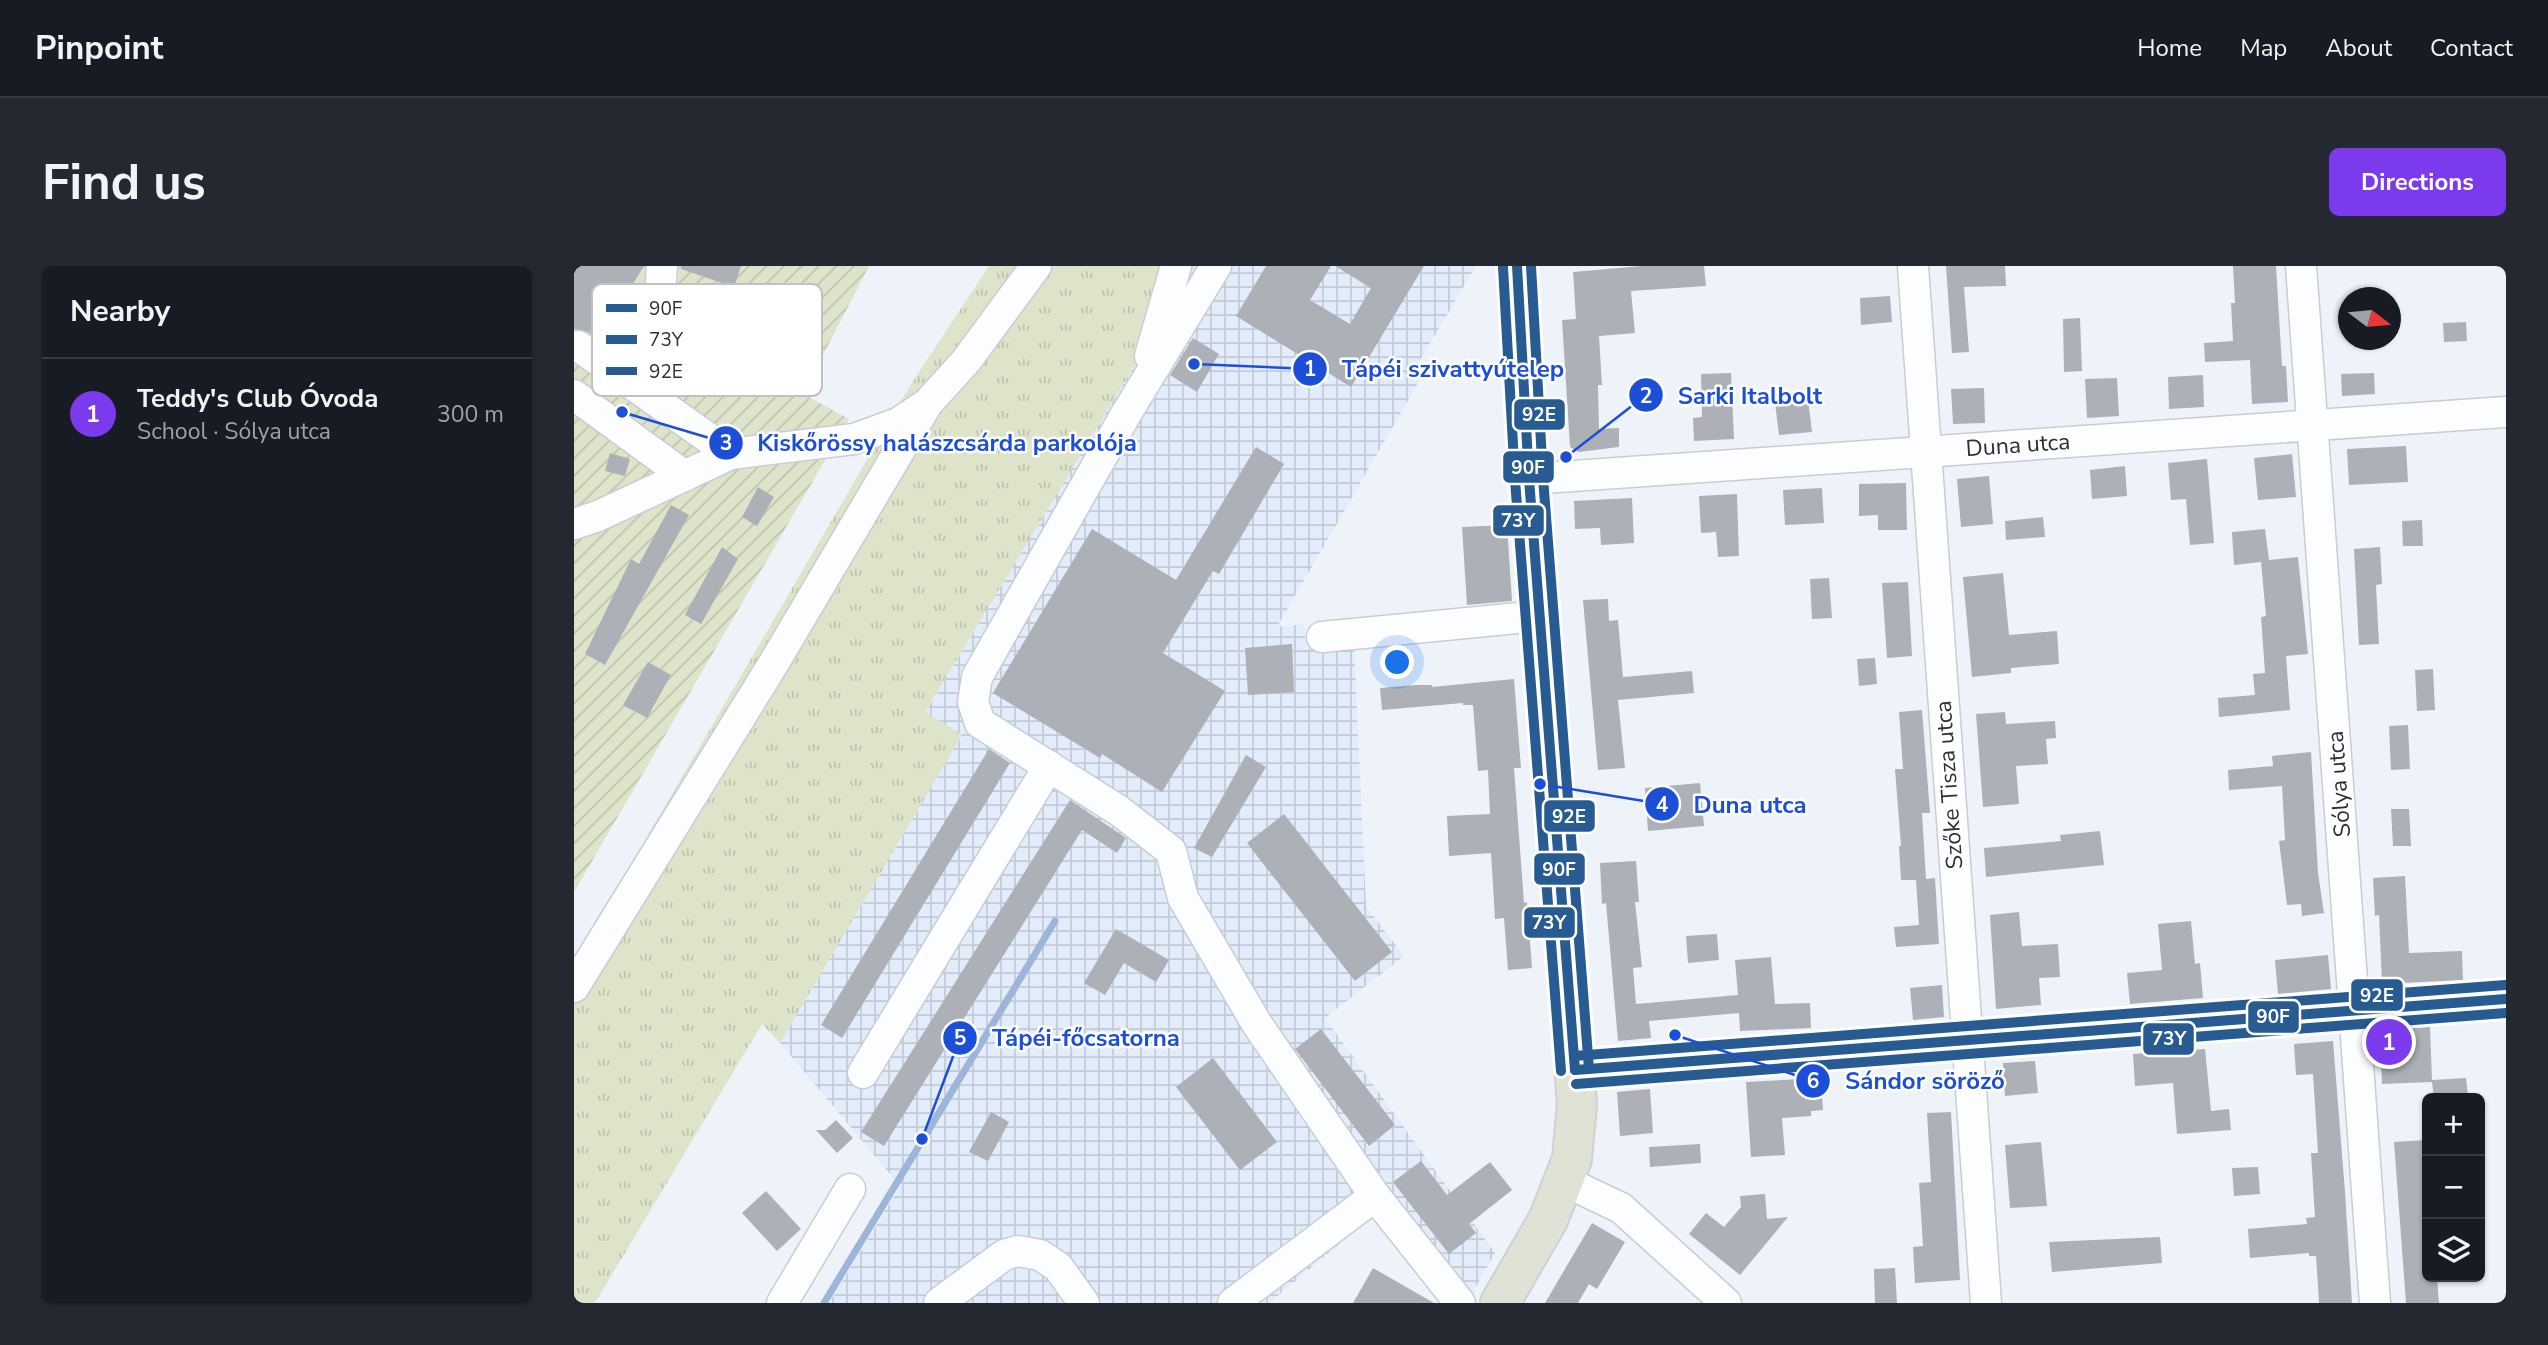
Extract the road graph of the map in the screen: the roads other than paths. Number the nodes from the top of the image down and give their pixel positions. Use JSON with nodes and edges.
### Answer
{"nodes":[{"id":1,"x":662,"y":266,"type":"edge"},
{"id":2,"x":1036,"y":266,"type":"edge"},
{"id":3,"x":1176,"y":266,"type":"edge"},
{"id":4,"x":1216,"y":266,"type":"edge"},
{"id":5,"x":1517,"y":266,"type":"edge"},
{"id":6,"x":1913,"y":266,"type":"edge"},
{"id":7,"x":2301,"y":266,"type":"edge"},
{"id":8,"x":661,"y":284,"type":"edge"},
{"id":9,"x":574,"y":347,"type":"edge"},
{"id":10,"x":592,"y":355,"type":"edge"},
{"id":11,"x":1141,"y":389,"type":"junction"},
{"id":12,"x":574,"y":395,"type":"edge"},
{"id":13,"x":651,"y":396,"type":"edge"},
{"id":14,"x":927,"y":404,"type":"junction"},
{"id":15,"x":2506,"y":412,"type":"edge"},
{"id":16,"x":2313,"y":426,"type":"junction"},
{"id":17,"x":1926,"y":451,"type":"junction"},
{"id":18,"x":731,"y":454,"type":"junction"},
{"id":19,"x":685,"y":476,"type":"junction"},
{"id":20,"x":1529,"y":479,"type":"junction"},
{"id":21,"x":574,"y":524,"type":"edge"},
{"id":22,"x":1539,"y":616,"type":"junction"},
{"id":23,"x":1322,"y":637,"type":"dead end"},
{"id":24,"x":1049,"y":766,"type":"junction"},
{"id":25,"x":574,"y":987,"type":"edge"},
{"id":26,"x":2506,"y":999,"type":"edge"},
{"id":27,"x":2355,"y":1010,"type":"junction"},
{"id":28,"x":1967,"y":1041,"type":"junction"},
{"id":29,"x":1575,"y":1070,"type":"junction"},
{"id":30,"x":863,"y":1073,"type":"dead end"},
{"id":31,"x":1564,"y":1181,"type":"junction"},
{"id":32,"x":850,"y":1189,"type":"dead end"},
{"id":33,"x":1376,"y":1196,"type":"junction"},
{"id":34,"x":782,"y":1303,"type":"edge"},
{"id":35,"x":939,"y":1303,"type":"edge"},
{"id":36,"x":1084,"y":1303,"type":"edge"},
{"id":37,"x":1233,"y":1303,"type":"edge"},
{"id":38,"x":1460,"y":1303,"type":"edge"},
{"id":39,"x":1500,"y":1303,"type":"edge"},
{"id":40,"x":1726,"y":1303,"type":"edge"},
{"id":41,"x":1986,"y":1303,"type":"edge"},
{"id":42,"x":2375,"y":1303,"type":"edge"}],
"edges":[{"from":1,"to":8,"type":"street"},
{"from":2,"to":14,"type":"street"},
{"from":3,"to":11,"type":"street"},
{"from":4,"to":11,"type":"street"},
{"from":5,"to":20,"type":"main road"},
{"from":6,"to":17,"type":"street","name":"Szőke Tisza utca"},
{"from":7,"to":16,"type":"street","name":"Sólya utca"},
{"from":9,"to":10,"type":"street"},
{"from":11,"to":24,"type":"street"},
{"from":12,"to":19,"type":"street"},
{"from":13,"to":18,"type":"street"},
{"from":14,"to":18,"type":"street"},
{"from":14,"to":25,"type":"street"},
{"from":15,"to":16,"type":"street","name":"Duna utca"},
{"from":16,"to":17,"type":"street","name":"Duna utca"},
{"from":16,"to":27,"type":"street","name":"Sólya utca"},
{"from":17,"to":20,"type":"street","name":"Duna utca"},
{"from":17,"to":28,"type":"street","name":"Szőke Tisza utca"},
{"from":18,"to":19,"type":"street"},
{"from":19,"to":21,"type":"street"},
{"from":20,"to":22,"type":"main road"},
{"from":22,"to":23,"type":"street"},
{"from":22,"to":29,"type":"main road"},
{"from":24,"to":30,"type":"street"},
{"from":24,"to":33,"type":"street"},
{"from":26,"to":27,"type":"street"},
{"from":27,"to":28,"type":"street"},
{"from":27,"to":42,"type":"street","name":"Sólya utca"},
{"from":28,"to":29,"type":"street"},
{"from":28,"to":41,"type":"street","name":"Szőke Tisza utca"},
{"from":29,"to":31,"type":"main road"},
{"from":31,"to":39,"type":"main road"},
{"from":31,"to":40,"type":"street"},
{"from":32,"to":34,"type":"street"},
{"from":33,"to":37,"type":"street"},
{"from":33,"to":38,"type":"street"},
{"from":35,"to":36,"type":"street"}]}
